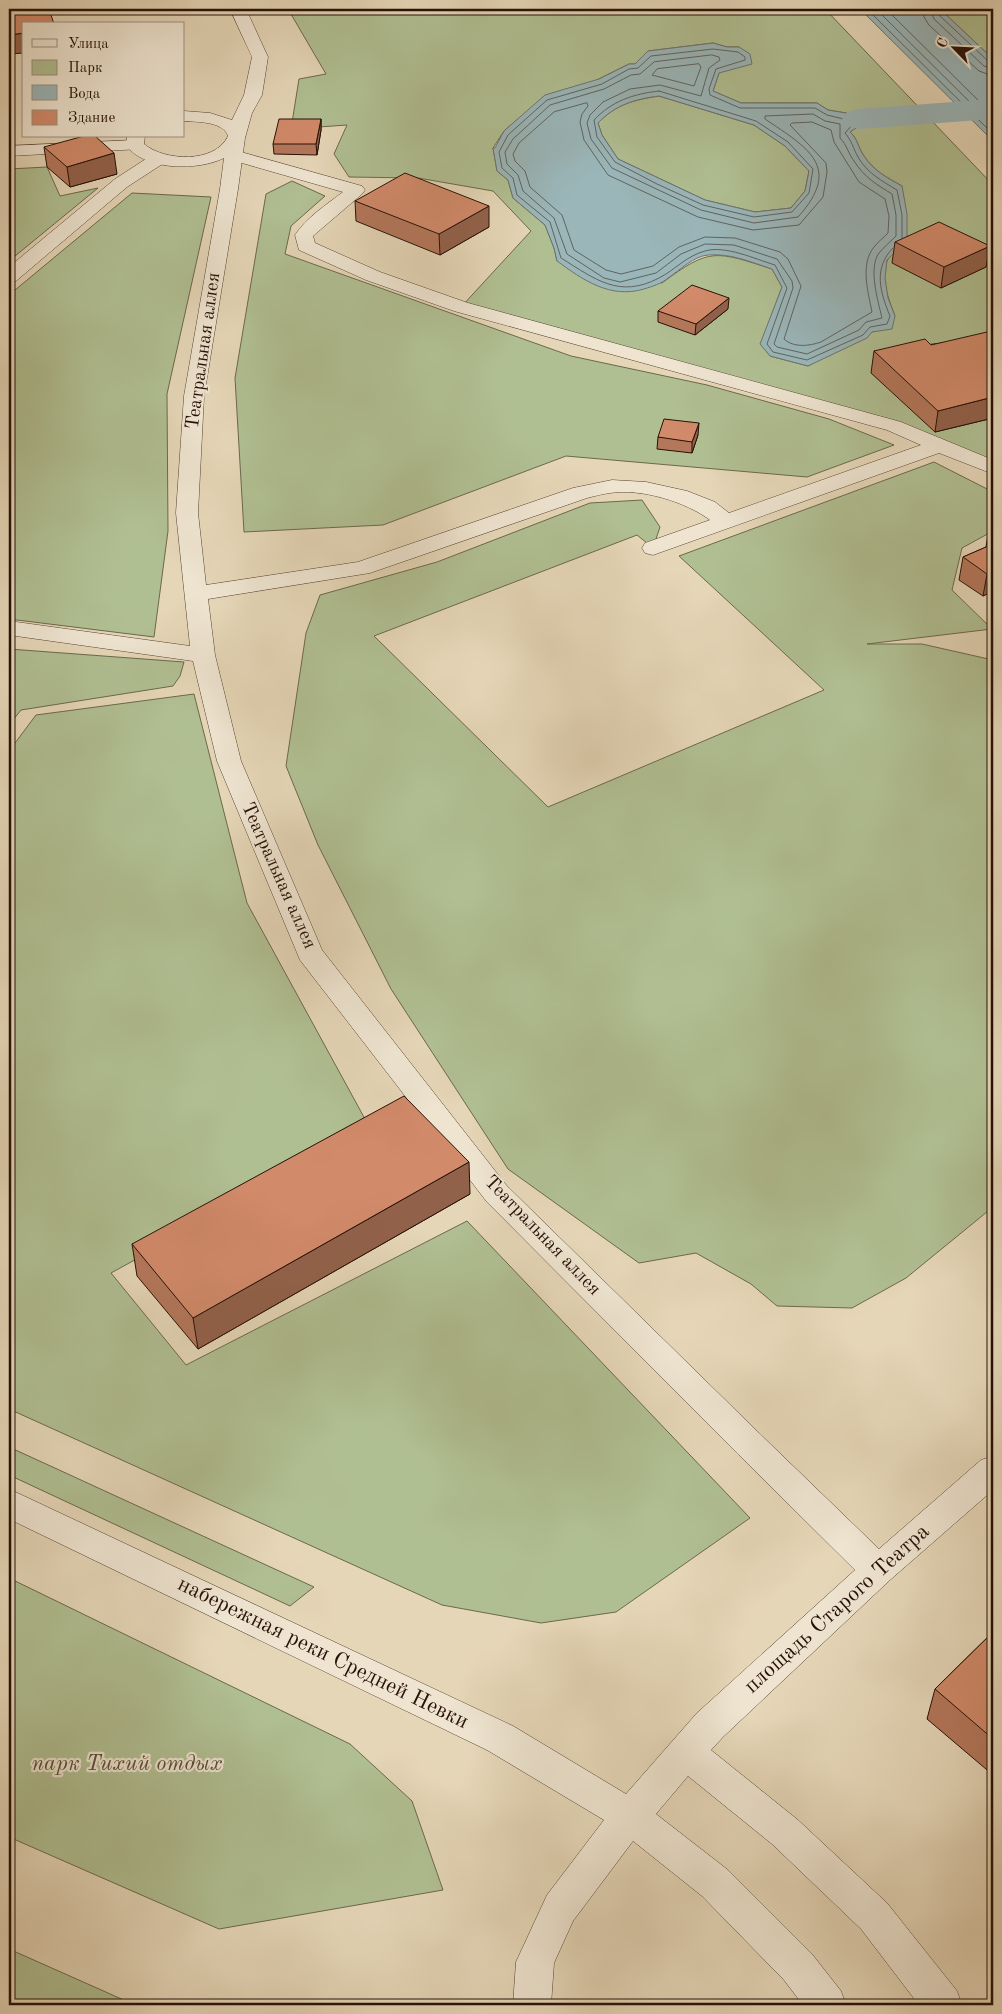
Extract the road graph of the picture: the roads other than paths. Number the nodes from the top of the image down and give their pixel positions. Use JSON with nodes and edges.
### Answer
{"nodes":[{"id":1,"x":238,"y":9,"type":"edge"},
{"id":2,"x":243,"y":113,"type":"junction"},
{"id":3,"x":185,"y":116,"type":"edge"},
{"id":4,"x":223,"y":122,"type":"junction"},
{"id":5,"x":135,"y":140,"type":"edge"},
{"id":6,"x":235,"y":147,"type":"junction"},
{"id":7,"x":9,"y":152,"type":"edge"},
{"id":8,"x":158,"y":159,"type":"junction"},
{"id":9,"x":9,"y":278,"type":"edge"},
{"id":10,"x":941,"y":445,"type":"junction"},
{"id":11,"x":991,"y":465,"type":"edge"},
{"id":12,"x":727,"y":522,"type":"junction"},
{"id":13,"x":653,"y":548,"type":"dead end"},
{"id":14,"x":195,"y":594,"type":"junction"},
{"id":15,"x":9,"y":628,"type":"edge"},
{"id":16,"x":203,"y":655,"type":"junction"},
{"id":17,"x":993,"y":1470,"type":"edge"},
{"id":18,"x":9,"y":1503,"type":"edge"},
{"id":19,"x":878,"y":1570,"type":"junction"},
{"id":20,"x":687,"y":1752,"type":"junction"},
{"id":21,"x":630,"y":1816,"type":"junction"},
{"id":22,"x":532,"y":2005,"type":"edge"},
{"id":23,"x":827,"y":2005,"type":"edge"},
{"id":24,"x":943,"y":2005,"type":"edge"}],
"edges":[{"from":1,"to":2,"type":"street","name":"Театральная аллея"},
{"from":2,"to":4,"type":"street"},
{"from":2,"to":6,"type":"street","name":"Театральная аллея"},
{"from":3,"to":4,"type":"street"},
{"from":4,"to":6,"type":"street"},
{"from":5,"to":7,"type":"street"},
{"from":5,"to":8,"type":"street"},
{"from":6,"to":8,"type":"street"},
{"from":6,"to":10,"type":"street"},
{"from":6,"to":14,"type":"street","name":"Театральная аллея"},
{"from":8,"to":9,"type":"street"},
{"from":10,"to":11,"type":"street"},
{"from":10,"to":12,"type":"street"},
{"from":12,"to":13,"type":"street"},
{"from":12,"to":14,"type":"street"},
{"from":14,"to":16,"type":"street","name":"Театральная аллея"},
{"from":15,"to":16,"type":"street"},
{"from":16,"to":19,"type":"street","name":"Театральная аллея"},
{"from":17,"to":19,"type":"street","name":"площадь Старого Театра"},
{"from":18,"to":21,"type":"street","name":"набережная реки Средней Невки"},
{"from":19,"to":20,"type":"street","name":"площадь Старого Театра"},
{"from":20,"to":21,"type":"street","name":"площадь Старого Театра"},
{"from":20,"to":24,"type":"street"},
{"from":21,"to":22,"type":"street","name":"площадь Старого Театра"},
{"from":21,"to":23,"type":"street"}]}
